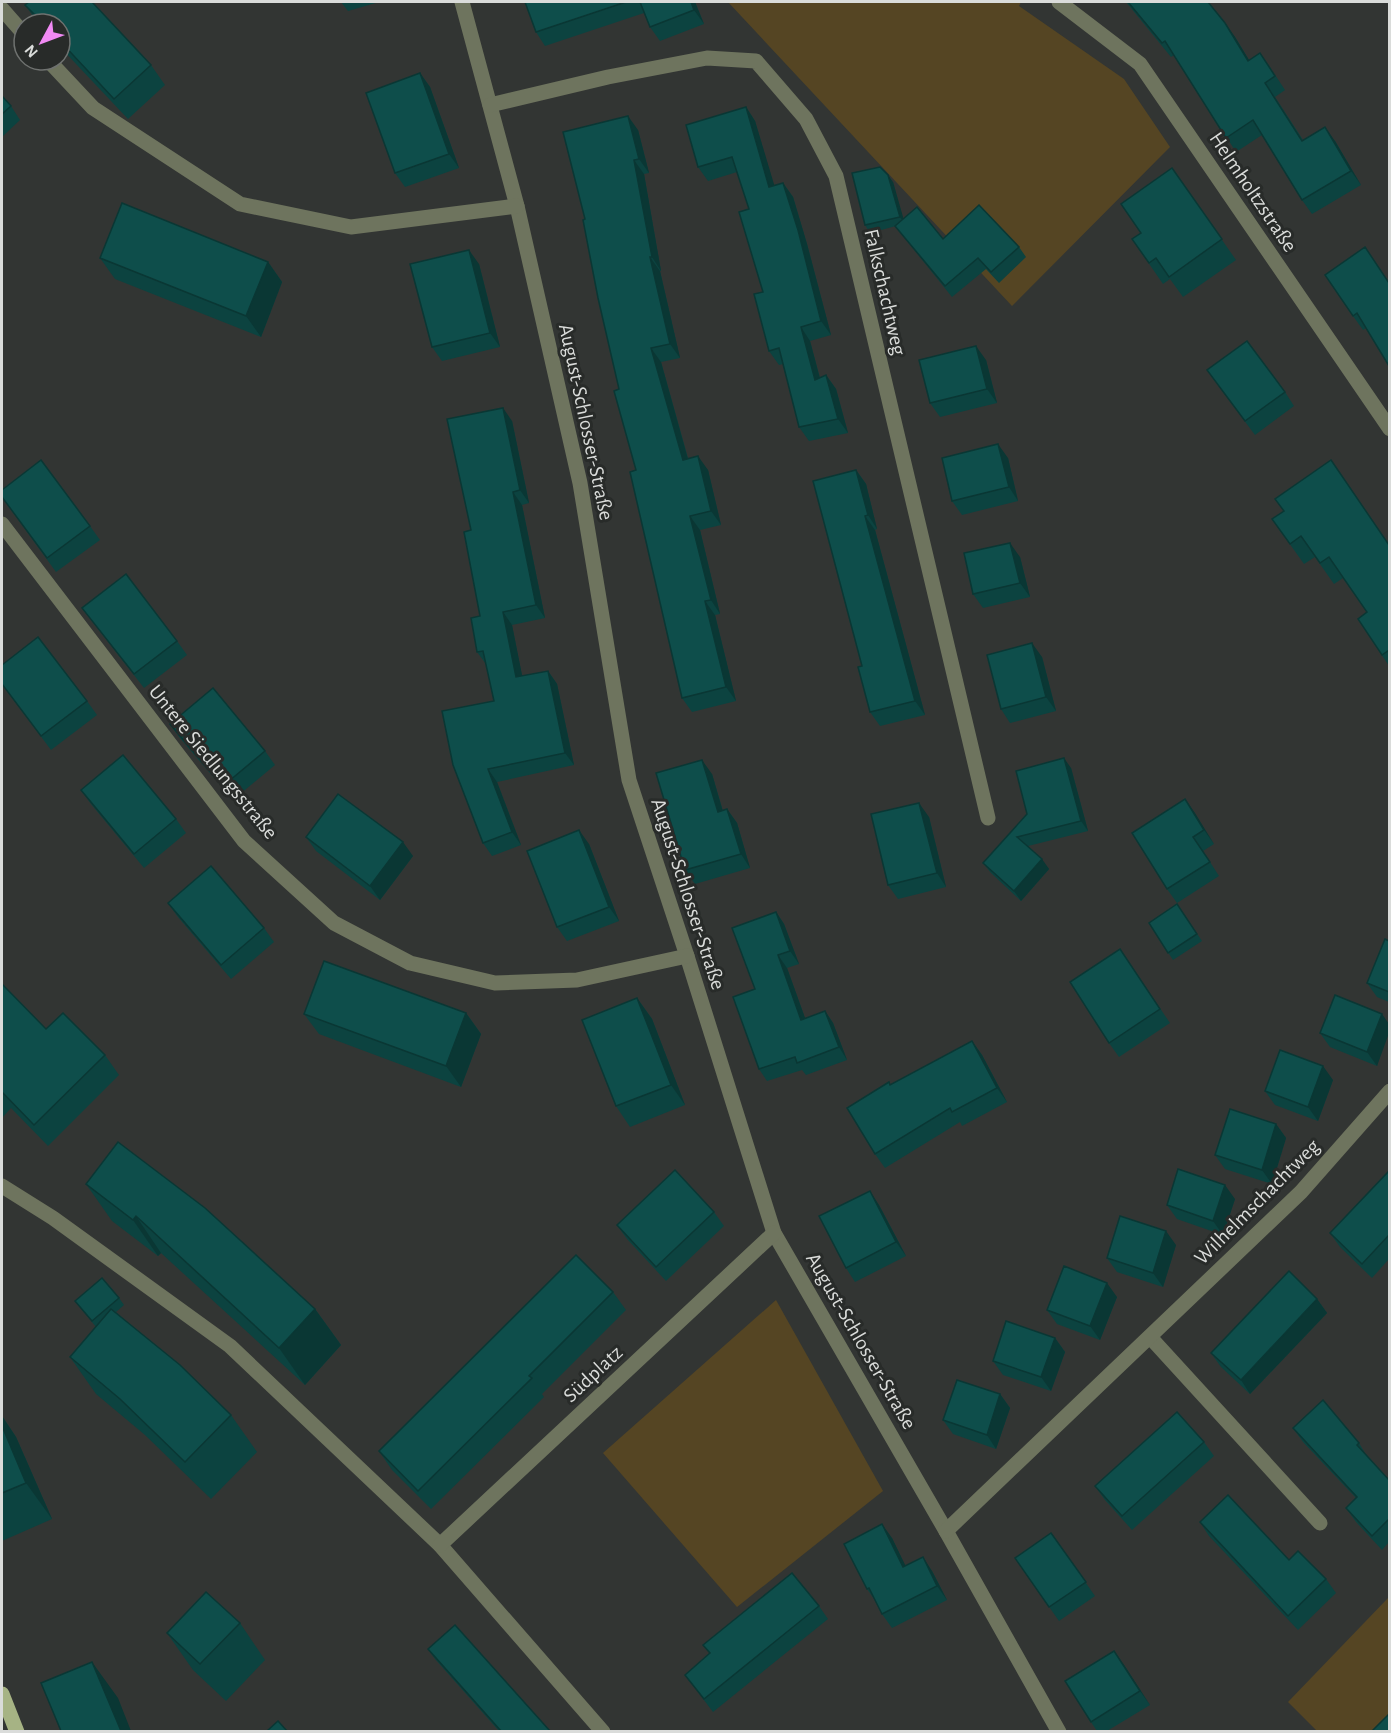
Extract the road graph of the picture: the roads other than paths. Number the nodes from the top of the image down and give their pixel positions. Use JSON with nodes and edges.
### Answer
{"nodes":[{"id":1,"x":462,"y":2,"type":"edge"},
{"id":2,"x":1059,"y":2,"type":"edge"},
{"id":3,"x":2,"y":9,"type":"edge"},
{"id":4,"x":12,"y":20,"type":"edge"},
{"id":5,"x":59,"y":72,"type":"edge"},
{"id":6,"x":490,"y":105,"type":"junction"},
{"id":7,"x":517,"y":206,"type":"junction"},
{"id":8,"x":1389,"y":429,"type":"edge"},
{"id":9,"x":2,"y":524,"type":"edge"},
{"id":10,"x":988,"y":818,"type":"dead end"},
{"id":11,"x":687,"y":956,"type":"junction"},
{"id":12,"x":1389,"y":1091,"type":"edge"},
{"id":13,"x":2,"y":1186,"type":"edge"},
{"id":14,"x":774,"y":1233,"type":"junction"},
{"id":15,"x":1150,"y":1337,"type":"junction"},
{"id":16,"x":1320,"y":1523,"type":"dead end"},
{"id":17,"x":946,"y":1531,"type":"junction"},
{"id":18,"x":440,"y":1545,"type":"junction"},
{"id":19,"x":2,"y":1694,"type":"edge"},
{"id":20,"x":17,"y":1731,"type":"edge"},
{"id":21,"x":603,"y":1731,"type":"edge"},
{"id":22,"x":1059,"y":1731,"type":"edge"}],
"edges":[{"from":1,"to":6,"type":"street","name":"August-Schlosser-Straße"},
{"from":2,"to":8,"type":"street","name":"Helmholtzstraße"},
{"from":3,"to":4,"type":"street"},
{"from":5,"to":7,"type":"street"},
{"from":6,"to":7,"type":"street","name":"August-Schlosser-Straße"},
{"from":6,"to":10,"type":"street","name":"Falkschachtweg"},
{"from":7,"to":11,"type":"street","name":"August-Schlosser-Straße"},
{"from":9,"to":11,"type":"street","name":"Untere Siedlungsstraße"},
{"from":11,"to":14,"type":"street","name":"August-Schlosser-Straße"},
{"from":12,"to":15,"type":"street","name":"Wilhelmschachtweg"},
{"from":13,"to":18,"type":"street"},
{"from":14,"to":17,"type":"street","name":"August-Schlosser-Straße"},
{"from":14,"to":18,"type":"street","name":"Südplatz"},
{"from":15,"to":16,"type":"street"},
{"from":15,"to":17,"type":"street","name":"Wilhelmschachtweg"},
{"from":17,"to":22,"type":"street","name":"August-Schlosser-Straße"},
{"from":18,"to":21,"type":"street"},
{"from":19,"to":20,"type":"main road"}]}
